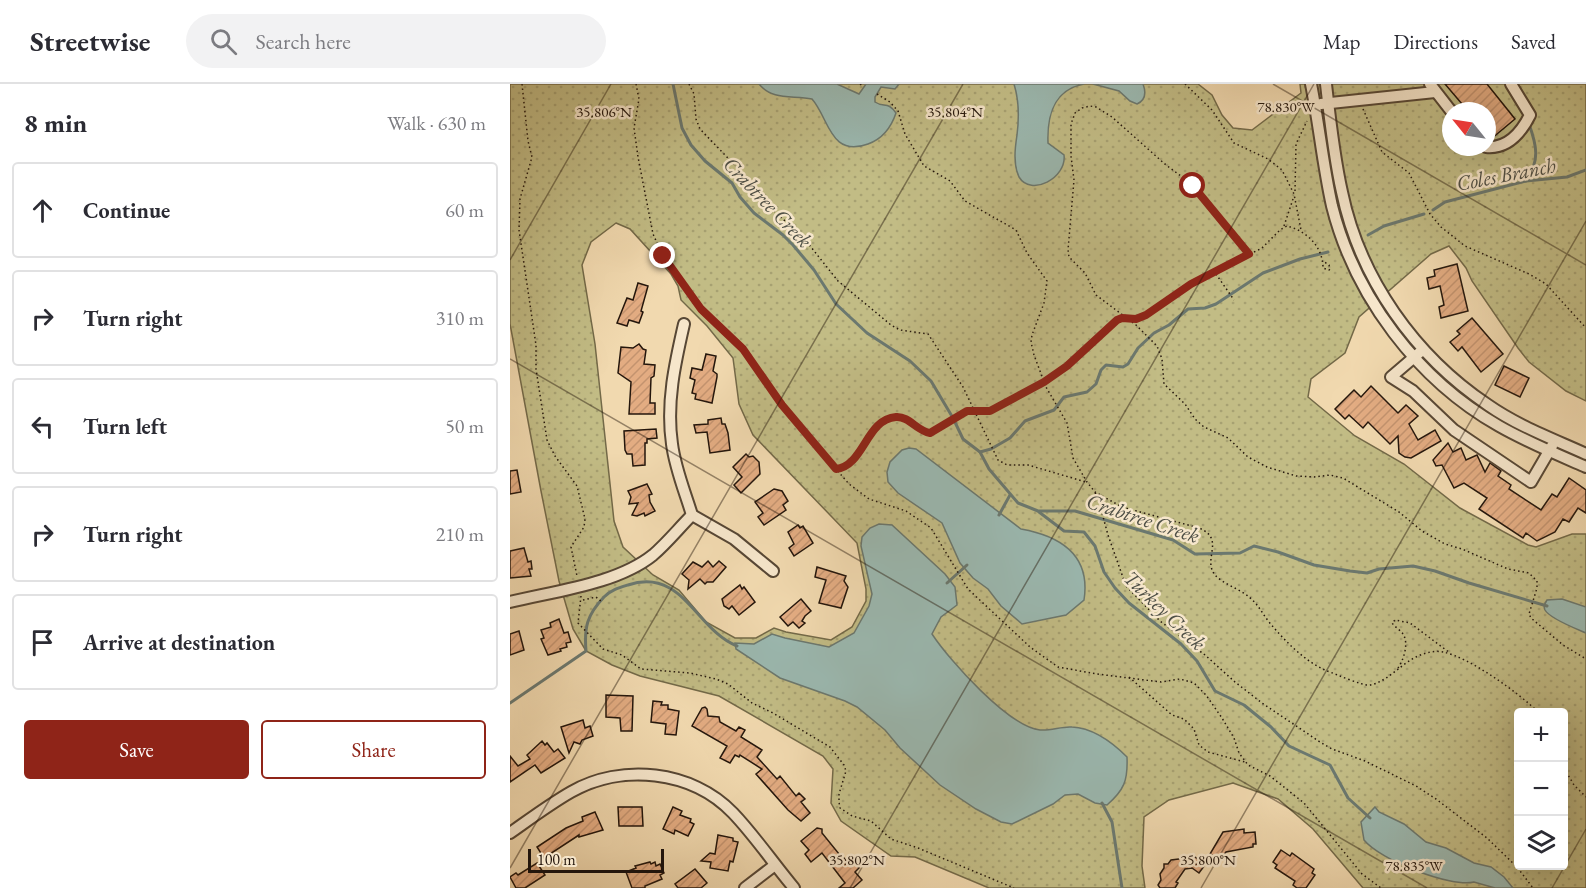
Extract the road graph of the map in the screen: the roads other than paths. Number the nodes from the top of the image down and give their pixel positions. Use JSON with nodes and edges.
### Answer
{"nodes":[{"id":1,"x":1311,"y":84,"type":"edge"},
{"id":2,"x":1326,"y":84,"type":"edge"},
{"id":3,"x":1511,"y":84,"type":"edge"},
{"id":4,"x":1433,"y":88,"type":"edge"},
{"id":5,"x":1444,"y":102,"type":"edge"},
{"id":6,"x":1328,"y":103,"type":"junction"},
{"id":7,"x":1315,"y":104,"type":"junction"},
{"id":8,"x":1496,"y":146,"type":"edge"},
{"id":9,"x":684,"y":324,"type":"dead end"},
{"id":10,"x":1424,"y":349,"type":"junction"},
{"id":11,"x":1414,"y":358,"type":"junction"},
{"id":12,"x":1555,"y":440,"type":"junction"},
{"id":13,"x":1550,"y":452,"type":"junction"},
{"id":14,"x":1586,"y":454,"type":"edge"},
{"id":15,"x":1586,"y":467,"type":"edge"},
{"id":16,"x":692,"y":515,"type":"junction"},
{"id":17,"x":773,"y":571,"type":"dead end"},
{"id":18,"x":510,"y":602,"type":"edge"},
{"id":19,"x":510,"y":833,"type":"edge"},
{"id":20,"x":775,"y":865,"type":"junction"},
{"id":21,"x":745,"y":888,"type":"edge"},
{"id":22,"x":794,"y":888,"type":"edge"}],
"edges":[{"from":1,"to":7,"type":"street"},
{"from":2,"to":6,"type":"street"},
{"from":3,"to":8,"type":"street"},
{"from":4,"to":5,"type":"street"},
{"from":4,"to":6,"type":"street"},
{"from":6,"to":7,"type":"street"},
{"from":6,"to":10,"type":"street"},
{"from":7,"to":11,"type":"street"},
{"from":9,"to":16,"type":"street"},
{"from":10,"to":11,"type":"street"},
{"from":10,"to":12,"type":"street"},
{"from":11,"to":13,"type":"street"},
{"from":11,"to":13,"type":"street"},
{"from":12,"to":13,"type":"street"},
{"from":12,"to":14,"type":"street"},
{"from":13,"to":15,"type":"street"},
{"from":16,"to":17,"type":"street"},
{"from":16,"to":18,"type":"street"},
{"from":19,"to":20,"type":"street"},
{"from":20,"to":21,"type":"street"},
{"from":20,"to":22,"type":"street"}]}
